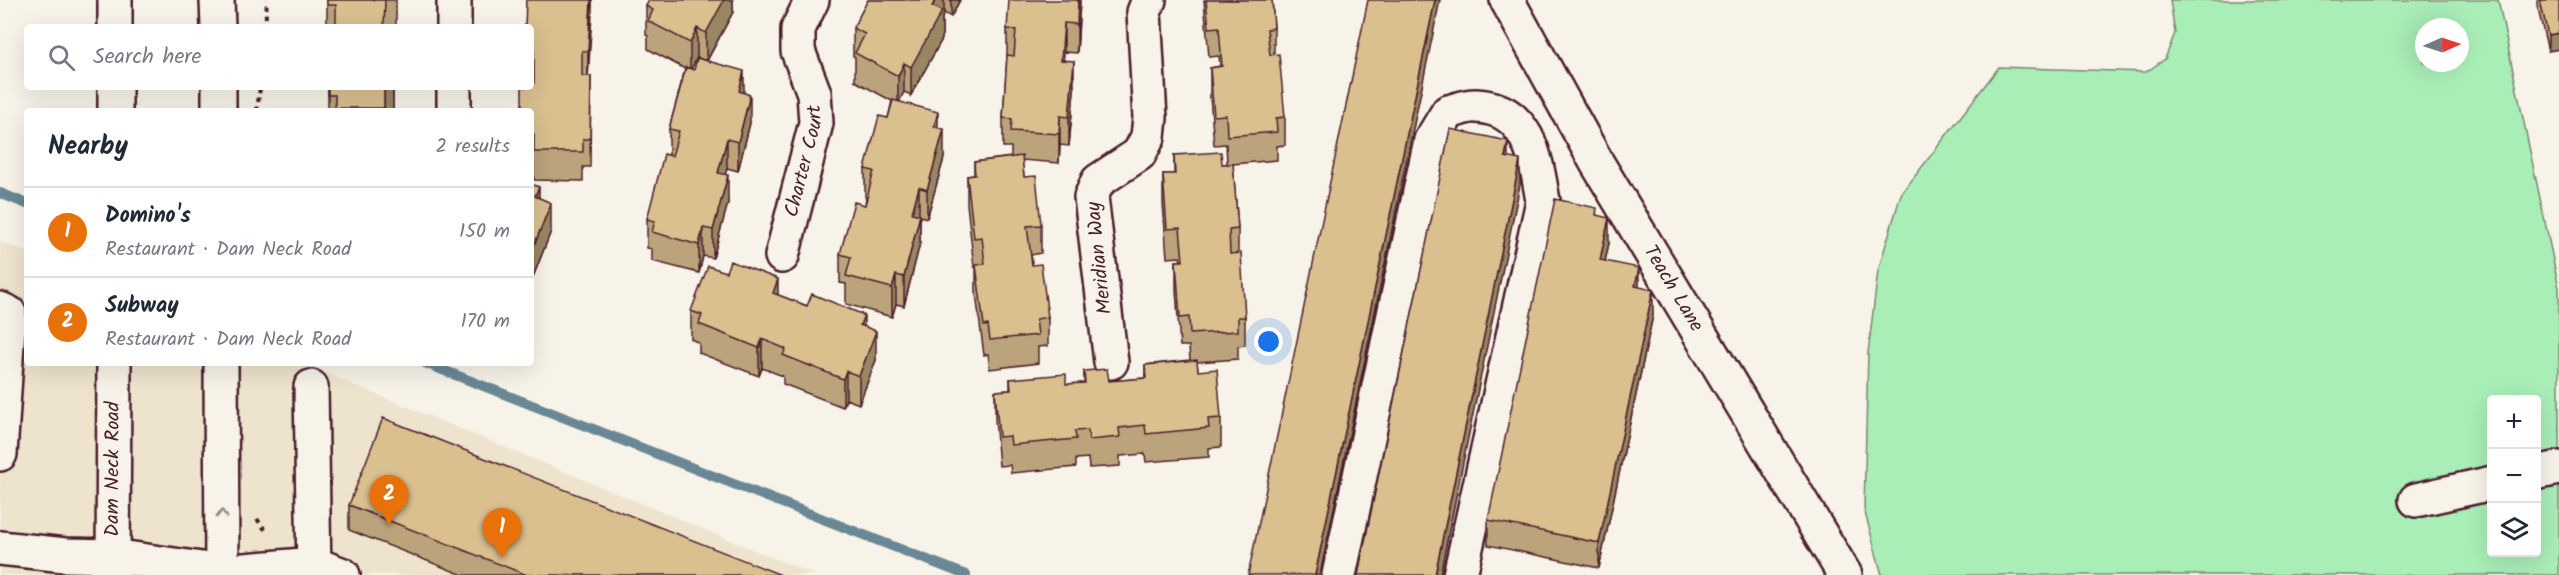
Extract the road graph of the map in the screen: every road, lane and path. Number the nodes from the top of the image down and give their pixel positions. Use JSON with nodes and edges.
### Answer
{"nodes":[{"id":1,"x":115,"y":0,"type":"edge"},
{"id":2,"x":217,"y":0,"type":"edge"},
{"id":3,"x":267,"y":0,"type":"edge"},
{"id":4,"x":454,"y":0,"type":"edge"},
{"id":5,"x":812,"y":0,"type":"edge"},
{"id":6,"x":1149,"y":0,"type":"edge"},
{"id":7,"x":1507,"y":0,"type":"edge"},
{"id":8,"x":115,"y":24,"type":"edge"},
{"id":9,"x":218,"y":24,"type":"edge"},
{"id":10,"x":265,"y":24,"type":"edge"},
{"id":11,"x":454,"y":24,"type":"edge"},
{"id":12,"x":115,"y":90,"type":"edge"},
{"id":13,"x":219,"y":90,"type":"edge"},
{"id":14,"x":260,"y":90,"type":"edge"},
{"id":15,"x":454,"y":90,"type":"edge"},
{"id":16,"x":115,"y":108,"type":"edge"},
{"id":17,"x":219,"y":108,"type":"edge"},
{"id":18,"x":257,"y":108,"type":"edge"},
{"id":19,"x":453,"y":108,"type":"edge"},
{"id":20,"x":782,"y":256,"type":"dead end"},
{"id":21,"x":0,"y":309,"type":"edge"},
{"id":22,"x":1111,"y":362,"type":"dead end"},
{"id":23,"x":114,"y":366,"type":"edge"},
{"id":24,"x":221,"y":366,"type":"edge"},
{"id":25,"x":310,"y":387,"type":"dead end"},
{"id":26,"x":0,"y":454,"type":"edge"},
{"id":27,"x":2559,"y":468,"type":"edge"},
{"id":28,"x":2541,"y":472,"type":"edge"},
{"id":29,"x":2487,"y":484,"type":"edge"},
{"id":30,"x":2416,"y":500,"type":"dead end"},
{"id":31,"x":0,"y":548,"type":"edge"},
{"id":32,"x":113,"y":566,"type":"edge"},
{"id":33,"x":324,"y":571,"type":"edge"},
{"id":34,"x":222,"y":574,"type":"edge"},
{"id":35,"x":1339,"y":575,"type":"edge"},
{"id":36,"x":1460,"y":575,"type":"edge"},
{"id":37,"x":1845,"y":575,"type":"edge"}],
"edges":[{"from":1,"to":8,"type":"street"},
{"from":2,"to":9,"type":"street"},
{"from":3,"to":10,"type":"path"},
{"from":4,"to":11,"type":"street"},
{"from":5,"to":20,"type":"street","name":"Charter Court"},
{"from":6,"to":22,"type":"street","name":"Meridian Way"},
{"from":7,"to":37,"type":"street","name":"Teach Lane"},
{"from":12,"to":16,"type":"street"},
{"from":13,"to":17,"type":"street"},
{"from":14,"to":18,"type":"path"},
{"from":15,"to":19,"type":"street"},
{"from":21,"to":26,"type":"street"},
{"from":23,"to":32,"type":"street","name":"Dam Neck Road"},
{"from":34,"to":24,"type":"street","one_way":true},
{"from":25,"to":33,"type":"street"},
{"from":27,"to":28,"type":"street"},
{"from":29,"to":30,"type":"street"},
{"from":31,"to":32,"type":"street"},
{"from":32,"to":34,"type":"street"},
{"from":33,"to":34,"type":"street"},
{"from":35,"to":36,"type":"street"}]}
